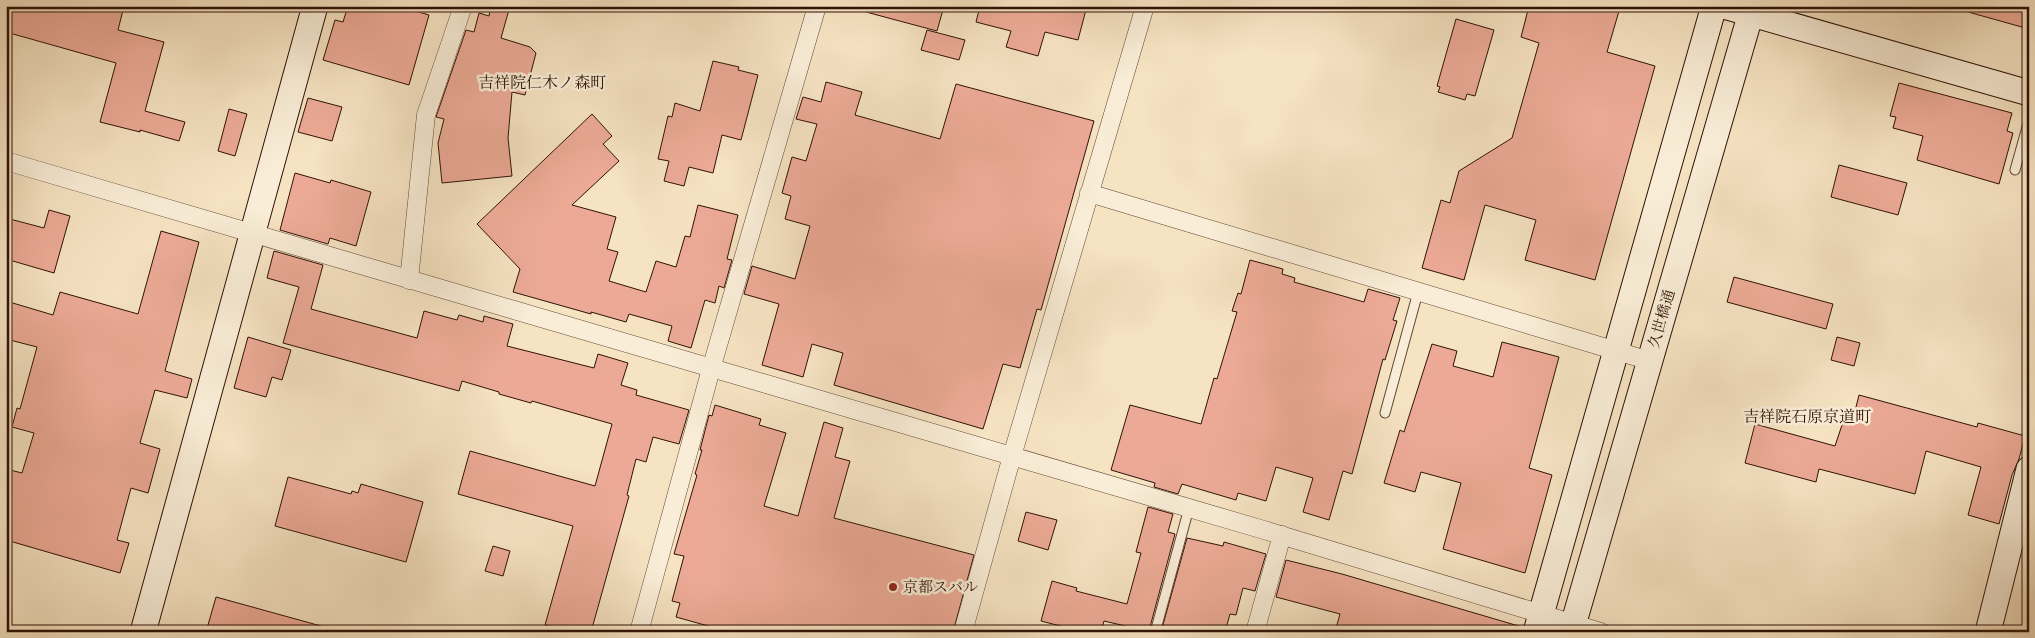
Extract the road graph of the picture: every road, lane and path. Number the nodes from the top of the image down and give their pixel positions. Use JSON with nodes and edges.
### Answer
{"nodes":[{"id":1,"x":315,"y":6,"type":"edge"},
{"id":2,"x":463,"y":6,"type":"edge"},
{"id":3,"x":817,"y":6,"type":"edge"},
{"id":4,"x":1145,"y":6,"type":"edge"},
{"id":5,"x":1714,"y":6,"type":"edge"},
{"id":6,"x":1724,"y":6,"type":"edge"},
{"id":7,"x":1752,"y":10,"type":"edge"},
{"id":8,"x":2029,"y":94,"type":"edge"},
{"id":9,"x":2029,"y":120,"type":"edge"},
{"id":10,"x":6,"y":161,"type":"edge"},
{"id":11,"x":2015,"y":170,"type":"dead end"},
{"id":12,"x":1089,"y":193,"type":"junction"},
{"id":13,"x":251,"y":234,"type":"junction"},
{"id":14,"x":409,"y":280,"type":"junction"},
{"id":15,"x":1418,"y":292,"type":"junction"},
{"id":16,"x":1616,"y":350,"type":"junction"},
{"id":17,"x":1650,"y":361,"type":"junction"},
{"id":18,"x":711,"y":369,"type":"junction"},
{"id":19,"x":1385,"y":413,"type":"dead end"},
{"id":20,"x":1012,"y":456,"type":"junction"},
{"id":21,"x":2029,"y":469,"type":"edge"},
{"id":22,"x":1189,"y":508,"type":"junction"},
{"id":23,"x":1282,"y":535,"type":"junction"},
{"id":24,"x":1539,"y":622,"type":"edge"},
{"id":25,"x":1572,"y":628,"type":"edge"},
{"id":26,"x":1156,"y":629,"type":"dead end"},
{"id":27,"x":143,"y":632,"type":"edge"},
{"id":28,"x":639,"y":632,"type":"edge"},
{"id":29,"x":963,"y":632,"type":"edge"},
{"id":30,"x":1255,"y":632,"type":"edge"},
{"id":31,"x":1601,"y":632,"type":"edge"},
{"id":32,"x":1988,"y":632,"type":"edge"}],
"edges":[{"from":1,"to":13,"type":"street"},
{"from":2,"to":14,"type":"street"},
{"from":3,"to":18,"type":"street"},
{"from":4,"to":12,"type":"street"},
{"from":5,"to":16,"type":"street"},
{"from":6,"to":7,"type":"street"},
{"from":7,"to":8,"type":"street"},
{"from":7,"to":17,"type":"street","name":"久世橋通"},
{"from":9,"to":11,"type":"lane"},
{"from":10,"to":13,"type":"street"},
{"from":12,"to":15,"type":"street"},
{"from":12,"to":20,"type":"street"},
{"from":13,"to":14,"type":"street"},
{"from":13,"to":27,"type":"street"},
{"from":14,"to":18,"type":"street"},
{"from":15,"to":16,"type":"street"},
{"from":15,"to":19,"type":"lane"},
{"from":16,"to":17,"type":"street"},
{"from":16,"to":24,"type":"street"},
{"from":17,"to":25,"type":"street","name":"久世橋通"},
{"from":18,"to":20,"type":"street"},
{"from":18,"to":28,"type":"street"},
{"from":20,"to":22,"type":"street"},
{"from":20,"to":29,"type":"street"},
{"from":21,"to":32,"type":"street"},
{"from":22,"to":23,"type":"street"},
{"from":22,"to":26,"type":"lane"},
{"from":23,"to":24,"type":"street"},
{"from":23,"to":30,"type":"street"},
{"from":24,"to":25,"type":"street"},
{"from":25,"to":31,"type":"street"}]}
